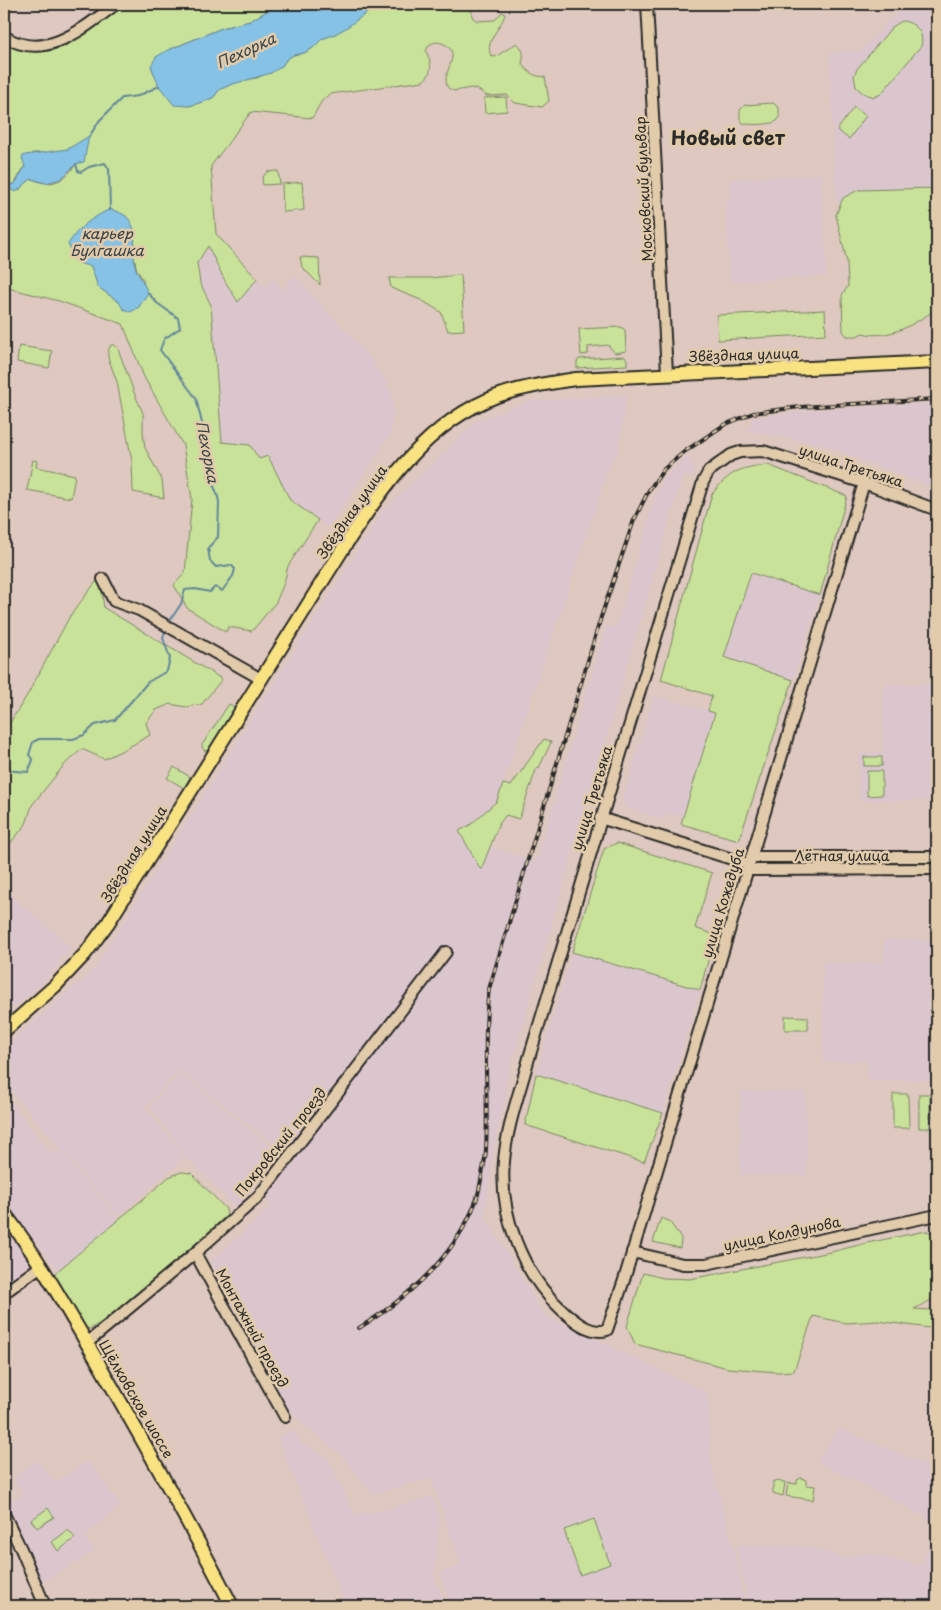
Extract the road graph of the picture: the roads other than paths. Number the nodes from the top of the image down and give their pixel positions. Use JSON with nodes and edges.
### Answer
{"nodes":[{"id":1,"x":116,"y":4,"type":"edge"},
{"id":2,"x":647,"y":4,"type":"edge"},
{"id":3,"x":932,"y":4,"type":"edge"},
{"id":4,"x":937,"y":9,"type":"edge"},
{"id":5,"x":4,"y":36,"type":"edge"},
{"id":6,"x":937,"y":362,"type":"edge"},
{"id":7,"x":667,"y":373,"type":"junction"},
{"id":8,"x":864,"y":483,"type":"junction"},
{"id":9,"x":937,"y":510,"type":"edge"},
{"id":10,"x":103,"y":579,"type":"dead end"},
{"id":11,"x":261,"y":679,"type":"junction"},
{"id":12,"x":600,"y":818,"type":"junction"},
{"id":13,"x":937,"y":857,"type":"edge"},
{"id":14,"x":749,"y":864,"type":"junction"},
{"id":15,"x":937,"y":869,"type":"edge"},
{"id":16,"x":446,"y":952,"type":"dead end"},
{"id":17,"x":4,"y":1031,"type":"edge"},
{"id":18,"x":4,"y":1213,"type":"edge"},
{"id":19,"x":937,"y":1215,"type":"edge"},
{"id":20,"x":632,"y":1252,"type":"junction"},
{"id":21,"x":195,"y":1253,"type":"junction"},
{"id":22,"x":41,"y":1266,"type":"junction"},
{"id":23,"x":4,"y":1293,"type":"edge"},
{"id":24,"x":607,"y":1330,"type":"joint"},
{"id":25,"x":87,"y":1343,"type":"junction"},
{"id":26,"x":285,"y":1417,"type":"dead end"},
{"id":27,"x":4,"y":1514,"type":"edge"},
{"id":28,"x":45,"y":1606,"type":"edge"},
{"id":29,"x":232,"y":1606,"type":"edge"}],
"edges":[{"from":1,"to":5,"type":"street"},
{"from":2,"to":7,"type":"street","name":"Московский бульвар"},
{"from":3,"to":4,"type":"street"},
{"from":6,"to":7,"type":"main road","name":"Звёздная улица"},
{"from":7,"to":11,"type":"main road","name":"Звёздная улица"},
{"from":8,"to":9,"type":"street","name":"улица Третьяка"},
{"from":8,"to":12,"type":"street","name":"улица Третьяка"},
{"from":8,"to":14,"type":"street","name":"улица Кожедуба"},
{"from":10,"to":11,"type":"street"},
{"from":11,"to":17,"type":"main road","name":"Звёздная улица"},
{"from":12,"to":14,"type":"street","name":"Лётная улица"},
{"from":12,"to":24,"type":"street","name":"улица Третьяка"},
{"from":13,"to":14,"type":"street","name":"Лётная улица"},
{"from":14,"to":15,"type":"street","name":"Лётная улица"},
{"from":14,"to":20,"type":"street","name":"улица Кожедуба"},
{"from":16,"to":21,"type":"street","name":"Покровский проезд"},
{"from":18,"to":22,"type":"main road","name":"Щёлковское шоссе"},
{"from":19,"to":20,"type":"street","name":"улица Колдунова"},
{"from":20,"to":24,"type":"street","name":"улица Кожедуба"},
{"from":21,"to":25,"type":"street","name":"Покровский проезд"},
{"from":21,"to":26,"type":"street","name":"Монтажный проезд"},
{"from":22,"to":23,"type":"street"},
{"from":22,"to":25,"type":"main road","name":"Щёлковское шоссе"},
{"from":25,"to":29,"type":"main road","name":"Щёлковское шоссе"},
{"from":27,"to":28,"type":"street"}]}
